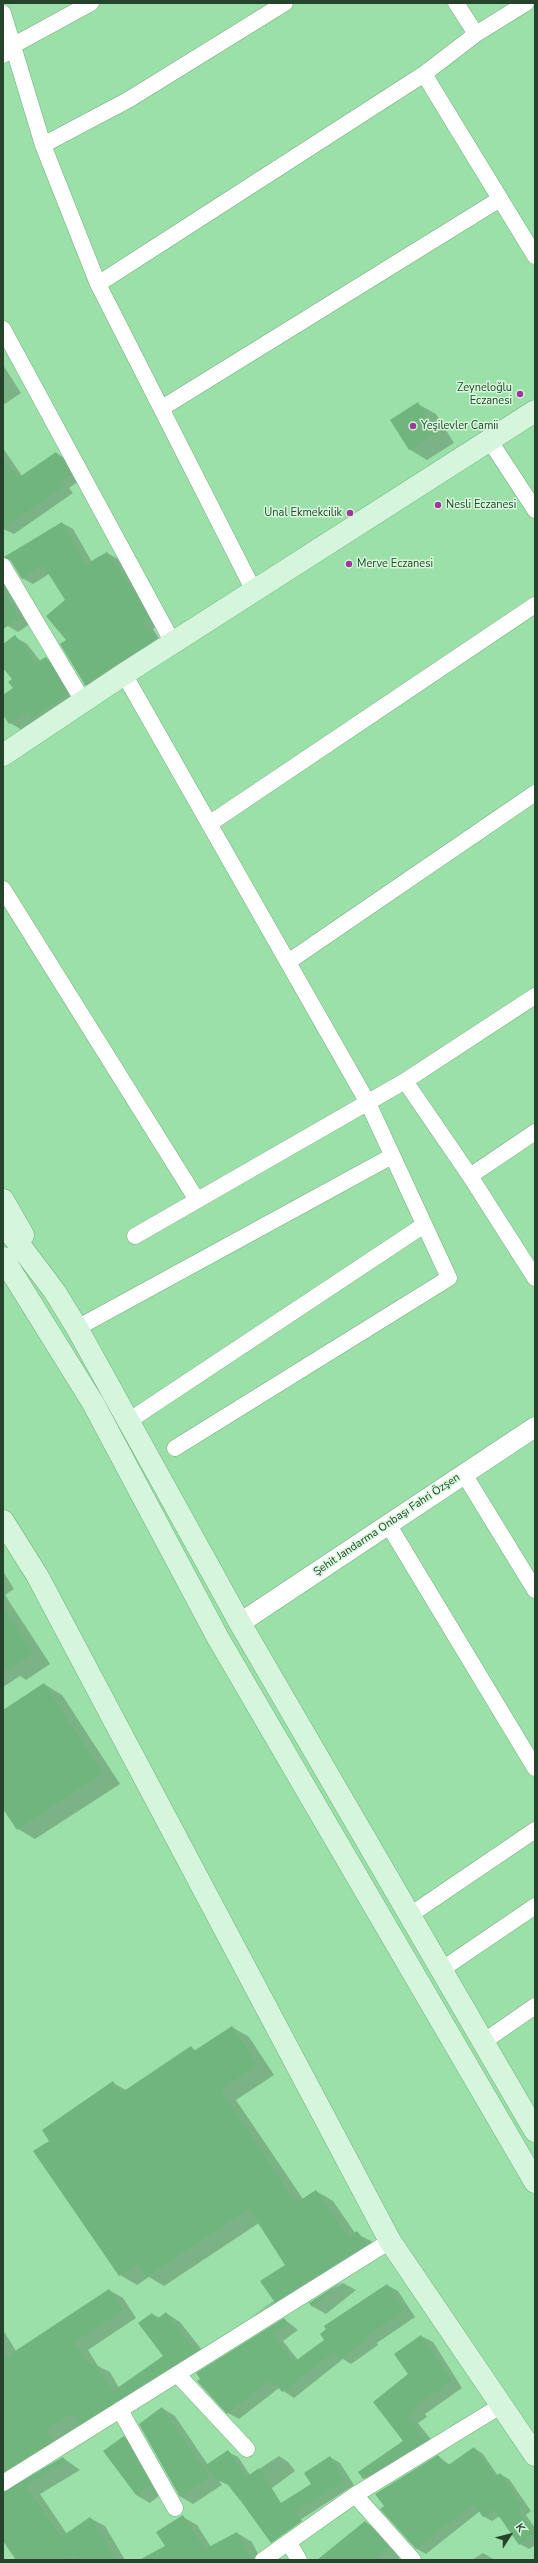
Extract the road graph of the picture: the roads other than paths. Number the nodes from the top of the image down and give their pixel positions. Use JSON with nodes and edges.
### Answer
{"nodes":[{"id":1,"x":91,"y":3,"type":"edge"},
{"id":2,"x":284,"y":3,"type":"edge"},
{"id":3,"x":456,"y":3,"type":"edge"},
{"id":4,"x":526,"y":3,"type":"edge"},
{"id":5,"x":3,"y":13,"type":"edge"},
{"id":6,"x":476,"y":34,"type":"junction"},
{"id":7,"x":9,"y":50,"type":"edge"},
{"id":8,"x":424,"y":74,"type":"junction"},
{"id":9,"x":43,"y":145,"type":"junction"},
{"id":10,"x":500,"y":199,"type":"junction"},
{"id":11,"x":535,"y":256,"type":"edge"},
{"id":12,"x":98,"y":284,"type":"junction"},
{"id":13,"x":3,"y":329,"type":"edge"},
{"id":14,"x":162,"y":408,"type":"junction"},
{"id":15,"x":535,"y":411,"type":"edge"},
{"id":16,"x":490,"y":440,"type":"junction"},
{"id":17,"x":535,"y":510,"type":"edge"},
{"id":18,"x":3,"y":566,"type":"edge"},
{"id":19,"x":254,"y":591,"type":"junction"},
{"id":20,"x":535,"y":605,"type":"edge"},
{"id":21,"x":173,"y":643,"type":"junction"},
{"id":22,"x":124,"y":674,"type":"junction"},
{"id":23,"x":83,"y":701,"type":"junction"},
{"id":24,"x":3,"y":755,"type":"edge"},
{"id":25,"x":535,"y":793,"type":"edge"},
{"id":26,"x":209,"y":824,"type":"junction"},
{"id":27,"x":3,"y":889,"type":"edge"},
{"id":28,"x":288,"y":962,"type":"junction"},
{"id":29,"x":535,"y":996,"type":"edge"},
{"id":30,"x":405,"y":1081,"type":"junction"},
{"id":31,"x":368,"y":1103,"type":"junction"},
{"id":32,"x":535,"y":1132,"type":"edge"},
{"id":33,"x":392,"y":1156,"type":"junction"},
{"id":34,"x":470,"y":1176,"type":"junction"},
{"id":35,"x":3,"y":1200,"type":"edge"},
{"id":36,"x":197,"y":1200,"type":"junction"},
{"id":37,"x":3,"y":1223,"type":"edge"},
{"id":38,"x":424,"y":1225,"type":"junction"},
{"id":39,"x":135,"y":1236,"type":"dead end"},
{"id":40,"x":3,"y":1258,"type":"edge"},
{"id":41,"x":533,"y":1268,"type":"edge"},
{"id":42,"x":55,"y":1292,"type":"junction"},
{"id":43,"x":77,"y":1328,"type":"junction"},
{"id":44,"x":127,"y":1422,"type":"junction"},
{"id":45,"x":535,"y":1427,"type":"edge"},
{"id":46,"x":174,"y":1448,"type":"dead end"},
{"id":47,"x":464,"y":1474,"type":"junction"},
{"id":48,"x":3,"y":1521,"type":"edge"},
{"id":49,"x":388,"y":1524,"type":"junction"},
{"id":50,"x":535,"y":1590,"type":"edge"},
{"id":51,"x":240,"y":1623,"type":"junction"},
{"id":52,"x":535,"y":1768,"type":"edge"},
{"id":53,"x":535,"y":1830,"type":"edge"},
{"id":54,"x":535,"y":1906,"type":"edge"},
{"id":55,"x":410,"y":1915,"type":"junction"},
{"id":56,"x":441,"y":1970,"type":"junction"},
{"id":57,"x":535,"y":2006,"type":"edge"},
{"id":58,"x":483,"y":2042,"type":"junction"},
{"id":59,"x":532,"y":2120,"type":"edge"},
{"id":60,"x":535,"y":2182,"type":"edge"},
{"id":61,"x":390,"y":2241,"type":"junction"},
{"id":62,"x":177,"y":2374,"type":"junction"},
{"id":63,"x":502,"y":2405,"type":"junction"},
{"id":64,"x":120,"y":2410,"type":"junction"},
{"id":65,"x":247,"y":2449,"type":"dead end"},
{"id":66,"x":535,"y":2455,"type":"edge"},
{"id":67,"x":3,"y":2483,"type":"edge"},
{"id":68,"x":355,"y":2495,"type":"junction"},
{"id":69,"x":175,"y":2508,"type":"dead end"},
{"id":70,"x":289,"y":2543,"type":"junction"},
{"id":71,"x":262,"y":2560,"type":"edge"},
{"id":72,"x":300,"y":2560,"type":"edge"},
{"id":73,"x":412,"y":2560,"type":"edge"}],
"edges":[{"from":1,"to":7,"type":"street"},
{"from":2,"to":9,"type":"street"},
{"from":3,"to":6,"type":"street"},
{"from":4,"to":6,"type":"street"},
{"from":5,"to":7,"type":"street"},
{"from":6,"to":8,"type":"street"},
{"from":7,"to":9,"type":"street"},
{"from":8,"to":10,"type":"street"},
{"from":8,"to":12,"type":"street"},
{"from":9,"to":12,"type":"street"},
{"from":10,"to":11,"type":"street"},
{"from":10,"to":14,"type":"street"},
{"from":12,"to":14,"type":"street"},
{"from":13,"to":21,"type":"street"},
{"from":14,"to":19,"type":"street"},
{"from":15,"to":16,"type":"main road"},
{"from":16,"to":17,"type":"street"},
{"from":16,"to":19,"type":"main road"},
{"from":18,"to":23,"type":"street"},
{"from":19,"to":21,"type":"main road"},
{"from":20,"to":26,"type":"street"},
{"from":21,"to":22,"type":"main road"},
{"from":22,"to":23,"type":"main road"},
{"from":22,"to":26,"type":"street"},
{"from":23,"to":24,"type":"main road"},
{"from":25,"to":28,"type":"street"},
{"from":26,"to":28,"type":"street"},
{"from":27,"to":36,"type":"street"},
{"from":28,"to":31,"type":"street"},
{"from":29,"to":30,"type":"street"},
{"from":30,"to":31,"type":"street"},
{"from":30,"to":34,"type":"street"},
{"from":31,"to":33,"type":"street"},
{"from":31,"to":36,"type":"street"},
{"from":32,"to":34,"type":"street"},
{"from":33,"to":38,"type":"street"},
{"from":33,"to":43,"type":"street"},
{"from":34,"to":41,"type":"street"},
{"from":35,"to":42,"type":"main road"},
{"from":36,"to":39,"type":"street"},
{"from":37,"to":42,"type":"main road"},
{"from":38,"to":44,"type":"street"},
{"from":38,"to":46,"type":"street"},
{"from":40,"to":60,"type":"main road"},
{"from":42,"to":43,"type":"main road"},
{"from":43,"to":44,"type":"main road"},
{"from":44,"to":51,"type":"main road"},
{"from":45,"to":47,"type":"street","name":"Şehit Jandarma Onbaşı Fahri Özşen"},
{"from":47,"to":49,"type":"street","name":"Şehit Jandarma Onbaşı Fahri Özşen"},
{"from":47,"to":50,"type":"street"},
{"from":48,"to":61,"type":"main road"},
{"from":49,"to":51,"type":"street","name":"Şehit Jandarma Onbaşı Fahri Özşen"},
{"from":49,"to":52,"type":"street"},
{"from":51,"to":55,"type":"main road"},
{"from":53,"to":55,"type":"street"},
{"from":54,"to":56,"type":"street"},
{"from":55,"to":56,"type":"main road"},
{"from":56,"to":58,"type":"main road"},
{"from":57,"to":58,"type":"street"},
{"from":58,"to":59,"type":"main road"},
{"from":61,"to":62,"type":"street"},
{"from":61,"to":63,"type":"main road"},
{"from":62,"to":64,"type":"street"},
{"from":62,"to":65,"type":"street"},
{"from":63,"to":66,"type":"main road"},
{"from":63,"to":68,"type":"street"},
{"from":64,"to":67,"type":"street"},
{"from":64,"to":69,"type":"street"},
{"from":68,"to":70,"type":"street"},
{"from":68,"to":73,"type":"street"},
{"from":70,"to":71,"type":"street"},
{"from":70,"to":72,"type":"street"}]}
